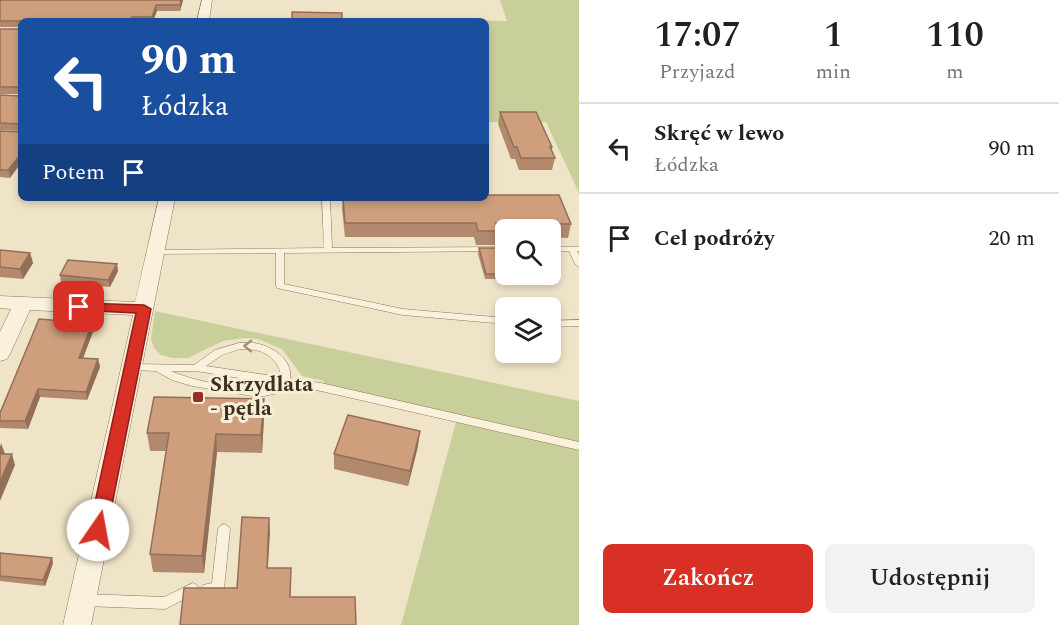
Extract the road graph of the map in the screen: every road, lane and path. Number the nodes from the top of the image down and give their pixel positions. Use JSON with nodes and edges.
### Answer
{"nodes":[{"id":1,"x":207,"y":0,"type":"edge"},
{"id":2,"x":204,"y":18,"type":"edge"},
{"id":3,"x":166,"y":201,"type":"edge"},
{"id":4,"x":326,"y":201,"type":"edge"},
{"id":5,"x":495,"y":249,"type":"edge"},
{"id":6,"x":575,"y":249,"type":"edge"},
{"id":7,"x":280,"y":250,"type":"junction"},
{"id":8,"x":328,"y":250,"type":"junction"},
{"id":9,"x":156,"y":252,"type":"junction"},
{"id":10,"x":579,"y":264,"type":"edge"},
{"id":11,"x":0,"y":302,"type":"edge"},
{"id":12,"x":23,"y":304,"type":"junction"},
{"id":13,"x":144,"y":309,"type":"junction"},
{"id":14,"x":495,"y":320,"type":"edge"},
{"id":15,"x":579,"y":323,"type":"edge"},
{"id":16,"x":561,"y":324,"type":"edge"},
{"id":17,"x":0,"y":354,"type":"edge"},
{"id":18,"x":133,"y":368,"type":"junction"},
{"id":19,"x":159,"y":368,"type":"junction"},
{"id":20,"x":196,"y":368,"type":"junction"},
{"id":21,"x":284,"y":380,"type":"junction"},
{"id":22,"x":579,"y":446,"type":"edge"},
{"id":23,"x":224,"y":528,"type":"dead end"},
{"id":24,"x":83,"y":600,"type":"junction"},
{"id":25,"x":77,"y":625,"type":"edge"}],
"edges":[{"from":1,"to":2,"type":"street"},
{"from":3,"to":9,"type":"street"},
{"from":4,"to":8,"type":"lane"},
{"from":5,"to":8,"type":"lane"},
{"from":6,"to":10,"type":"lane"},
{"from":7,"to":8,"type":"lane"},
{"from":7,"to":9,"type":"lane"},
{"from":7,"to":14,"type":"lane"},
{"from":9,"to":13,"type":"street"},
{"from":11,"to":12,"type":"street"},
{"from":12,"to":13,"type":"street"},
{"from":12,"to":17,"type":"street"},
{"from":13,"to":18,"type":"street"},
{"from":15,"to":16,"type":"lane"},
{"from":18,"to":19,"type":"lane"},
{"from":18,"to":24,"type":"street"},
{"from":19,"to":20,"type":"lane"},
{"from":19,"to":21,"type":"lane"},
{"from":20,"to":21,"type":"lane"},
{"from":21,"to":20,"type":"lane","one_way":true},
{"from":21,"to":22,"type":"lane"},
{"from":23,"to":24,"type":"lane"},
{"from":24,"to":25,"type":"street"}]}
